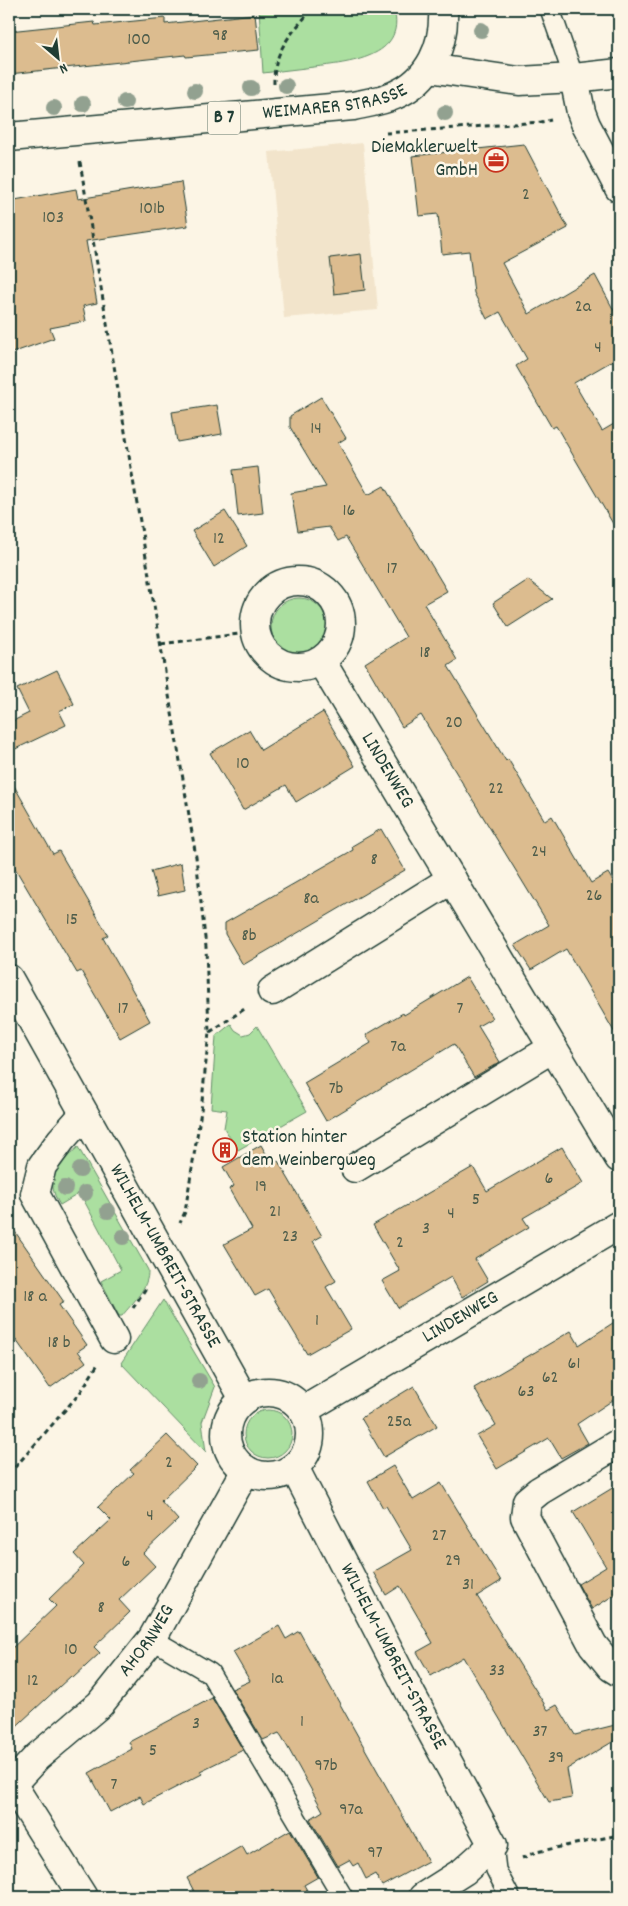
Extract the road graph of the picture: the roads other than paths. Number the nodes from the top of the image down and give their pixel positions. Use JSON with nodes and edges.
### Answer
{"nodes":[{"id":1,"x":443,"y":9,"type":"edge"},
{"id":2,"x":550,"y":9,"type":"edge"},
{"id":3,"x":429,"y":68,"type":"junction"},
{"id":4,"x":619,"y":73,"type":"edge"},
{"id":5,"x":574,"y":78,"type":"junction"},
{"id":6,"x":9,"y":137,"type":"edge"},
{"id":7,"x":619,"y":188,"type":"edge"},
{"id":8,"x":321,"y":661,"type":"junction"},
{"id":9,"x":452,"y":879,"type":"junction"},
{"id":10,"x":9,"y":979,"type":"edge"},
{"id":11,"x":272,"y":991,"type":"road end"},
{"id":12,"x":553,"y":1048,"type":"junction"},
{"id":13,"x":84,"y":1114,"type":"junction"},
{"id":14,"x":619,"y":1158,"type":"edge"},
{"id":15,"x":355,"y":1168,"type":"dead end"},
{"id":16,"x":619,"y":1224,"type":"edge"},
{"id":17,"x":114,"y":1339,"type":"road end"},
{"id":18,"x":244,"y":1399,"type":"junction"},
{"id":19,"x":304,"y":1410,"type":"junction"},
{"id":20,"x":619,"y":1443,"type":"edge"},
{"id":21,"x":294,"y":1467,"type":"junction"},
{"id":22,"x":246,"y":1470,"type":"junction"},
{"id":23,"x":152,"y":1639,"type":"junction"},
{"id":24,"x":619,"y":1672,"type":"edge"},
{"id":25,"x":10,"y":1784,"type":"edge"},
{"id":26,"x":495,"y":1858,"type":"junction"},
{"id":27,"x":84,"y":1897,"type":"edge"},
{"id":28,"x":343,"y":1897,"type":"edge"},
{"id":29,"x":423,"y":1897,"type":"edge"},
{"id":30,"x":510,"y":1897,"type":"edge"}],
"edges":[{"from":1,"to":3,"type":"street","number":"B 7"},
{"from":2,"to":5,"type":"lane"},
{"from":3,"to":5,"type":"street","name":"WEIMARER STRASSE"},
{"from":3,"to":6,"type":"street","name":"WEIMARER STRASSE","number":"B 7"},
{"from":4,"to":5,"type":"street","name":"WEIMARER STRASSE"},
{"from":5,"to":7,"type":"street"},
{"from":8,"to":8,"type":"street"},
{"from":8,"to":9,"type":"street","name":"LINDENWEG"},
{"from":9,"to":11,"type":"street"},
{"from":9,"to":12,"type":"street","name":"LINDENWEG"},
{"from":10,"to":13,"type":"street","name":"WILHELM-UMBREIT-STRASSE"},
{"from":12,"to":14,"type":"street","name":"LINDENWEG"},
{"from":12,"to":15,"type":"street"},
{"from":13,"to":17,"type":"street"},
{"from":13,"to":18,"type":"street","name":"WILHELM-UMBREIT-STRASSE"},
{"from":16,"to":19,"type":"street","name":"LINDENWEG"},
{"from":18,"to":19,"type":"street"},
{"from":18,"to":22,"type":"street"},
{"from":19,"to":21,"type":"street"},
{"from":20,"to":24,"type":"street"},
{"from":21,"to":22,"type":"street"},
{"from":21,"to":26,"type":"street","name":"WILHELM-UMBREIT-STRASSE"},
{"from":22,"to":23,"type":"street","name":"AHORNWEG"},
{"from":23,"to":25,"type":"street","name":"AHORNWEG"},
{"from":23,"to":28,"type":"lane"},
{"from":25,"to":27,"type":"street","name":"AHORNWEG"},
{"from":26,"to":29,"type":"street"},
{"from":26,"to":30,"type":"lane"}]}
